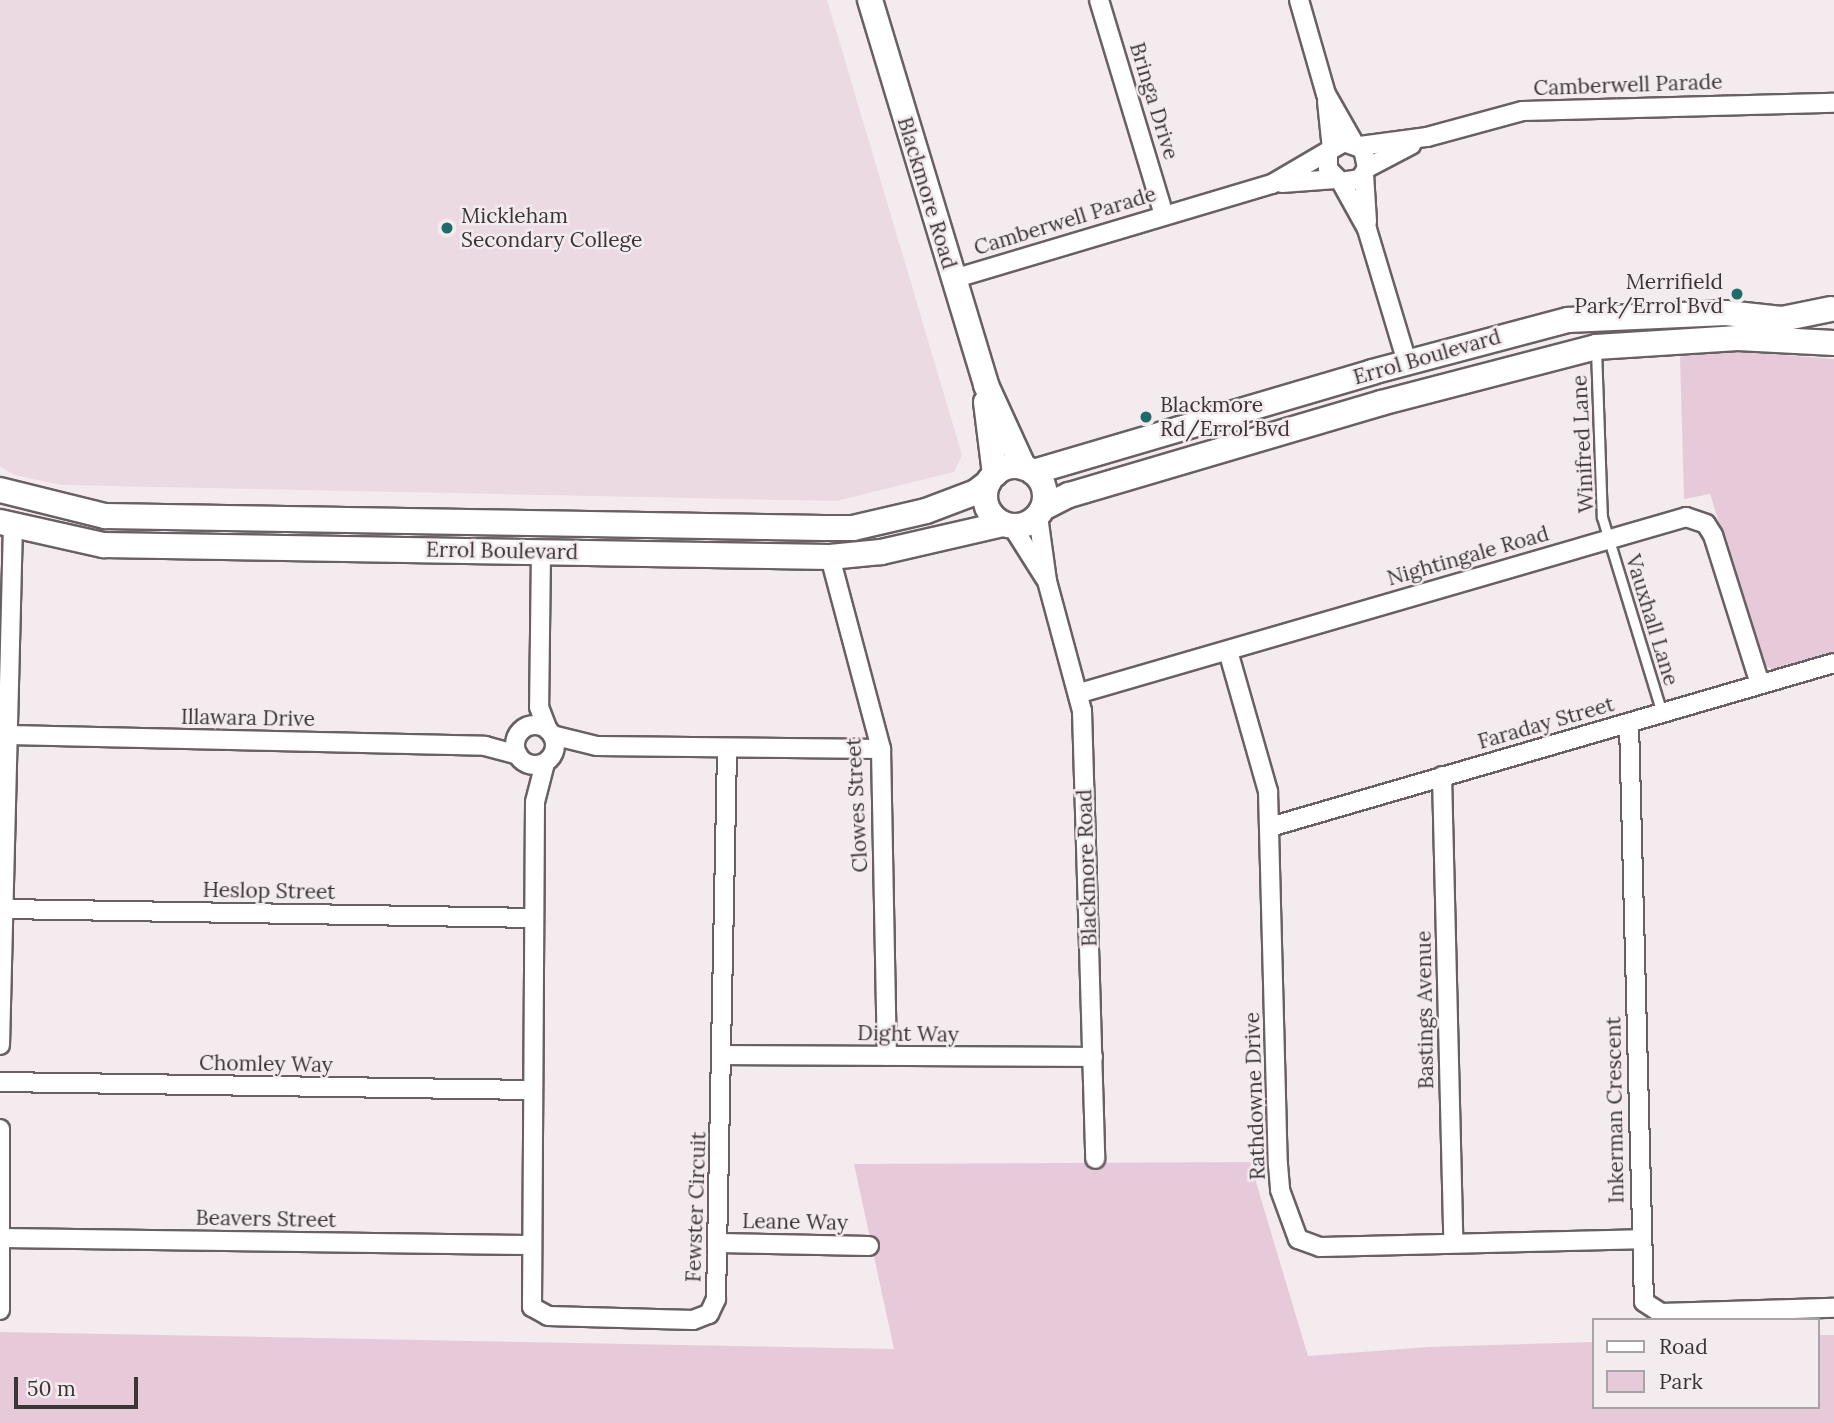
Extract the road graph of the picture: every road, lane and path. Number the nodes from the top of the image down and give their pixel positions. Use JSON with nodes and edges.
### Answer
{"nodes":[{"id":1,"x":870,"y":0,"type":"edge"},
{"id":2,"x":1100,"y":0,"type":"edge"},
{"id":3,"x":1298,"y":0,"type":"edge"},
{"id":4,"x":1326,"y":94,"type":"junction"},
{"id":5,"x":1834,"y":103,"type":"edge"},
{"id":6,"x":1427,"y":137,"type":"junction"},
{"id":7,"x":1357,"y":145,"type":"junction"},
{"id":8,"x":1330,"y":152,"type":"junction"},
{"id":9,"x":1366,"y":171,"type":"junction"},
{"id":10,"x":1338,"y":181,"type":"junction"},
{"id":11,"x":1272,"y":184,"type":"junction"},
{"id":12,"x":1164,"y":215,"type":"junction"},
{"id":13,"x":1367,"y":229,"type":"junction"},
{"id":14,"x":953,"y":279,"type":"junction"},
{"id":15,"x":1833,"y":302,"type":"edge"},
{"id":16,"x":1834,"y":341,"type":"edge"},
{"id":17,"x":1596,"y":347,"type":"junction"},
{"id":18,"x":1406,"y":362,"type":"junction"},
{"id":19,"x":986,"y":385,"type":"junction"},
{"id":20,"x":1028,"y":470,"type":"junction"},
{"id":21,"x":992,"y":478,"type":"junction"},
{"id":22,"x":0,"y":490,"type":"edge"},
{"id":23,"x":1040,"y":512,"type":"junction"},
{"id":24,"x":7,"y":524,"type":"edge"},
{"id":25,"x":1007,"y":525,"type":"junction"},
{"id":26,"x":1609,"y":539,"type":"junction"},
{"id":27,"x":541,"y":551,"type":"junction"},
{"id":28,"x":830,"y":557,"type":"junction"},
{"id":29,"x":1046,"y":581,"type":"junction"},
{"id":30,"x":1227,"y":651,"type":"junction"},
{"id":31,"x":1834,"y":663,"type":"edge"},
{"id":32,"x":539,"y":676,"type":"junction"},
{"id":33,"x":1760,"y":684,"type":"junction"},
{"id":34,"x":1080,"y":694,"type":"junction"},
{"id":35,"x":1662,"y":713,"type":"junction"},
{"id":36,"x":1629,"y":723,"type":"junction"},
{"id":37,"x":550,"y":732,"type":"junction"},
{"id":38,"x":520,"y":733,"type":"junction"},
{"id":39,"x":9,"y":735,"type":"junction"},
{"id":40,"x":485,"y":746,"type":"junction"},
{"id":41,"x":597,"y":746,"type":"junction"},
{"id":42,"x":727,"y":749,"type":"junction"},
{"id":43,"x":881,"y":749,"type":"junction"},
{"id":44,"x":520,"y":757,"type":"junction"},
{"id":45,"x":548,"y":761,"type":"junction"},
{"id":46,"x":1442,"y":776,"type":"junction"},
{"id":47,"x":535,"y":802,"type":"junction"},
{"id":48,"x":1270,"y":827,"type":"junction"},
{"id":49,"x":2,"y":858,"type":"edge"},
{"id":50,"x":4,"y":909,"type":"junction"},
{"id":51,"x":533,"y":918,"type":"junction"},
{"id":52,"x":0,"y":1045,"type":"edge"},
{"id":53,"x":722,"y":1055,"type":"junction"},
{"id":54,"x":887,"y":1056,"type":"junction"},
{"id":55,"x":1093,"y":1057,"type":"junction"},
{"id":56,"x":0,"y":1082,"type":"edge"},
{"id":57,"x":530,"y":1090,"type":"junction"},
{"id":58,"x":0,"y":1129,"type":"edge"},
{"id":59,"x":1095,"y":1159,"type":"dead end"},
{"id":60,"x":2,"y":1238,"type":"junction"},
{"id":61,"x":1641,"y":1239,"type":"junction"},
{"id":62,"x":1453,"y":1242,"type":"junction"},
{"id":63,"x":719,"y":1243,"type":"junction"},
{"id":64,"x":530,"y":1245,"type":"junction"},
{"id":65,"x":869,"y":1246,"type":"dead end"},
{"id":66,"x":1834,"y":1308,"type":"edge"},
{"id":67,"x":2,"y":1310,"type":"edge"}],
"edges":[{"from":1,"to":14,"type":"street","name":"Blackmore Road"},
{"from":2,"to":12,"type":"street","name":"Bringa Drive"},
{"from":3,"to":4,"type":"street"},
{"from":4,"to":7,"type":"street"},
{"from":4,"to":8,"type":"street"},
{"from":5,"to":6,"type":"street","name":"Camberwell Parade"},
{"from":6,"to":7,"type":"street","name":"Camberwell Parade"},
{"from":6,"to":9,"type":"street","name":"Camberwell Parade"},
{"from":7,"to":8,"type":"street"},
{"from":7,"to":9,"type":"street"},
{"from":8,"to":10,"type":"street"},
{"from":8,"to":11,"type":"street","name":"Camberwell Parade"},
{"from":9,"to":10,"type":"street"},
{"from":9,"to":13,"type":"street"},
{"from":10,"to":11,"type":"street","name":"Camberwell Parade"},
{"from":10,"to":13,"type":"street"},
{"from":11,"to":12,"type":"street","name":"Camberwell Parade"},
{"from":12,"to":14,"type":"street","name":"Camberwell Parade"},
{"from":13,"to":18,"type":"street"},
{"from":14,"to":19,"type":"street","name":"Blackmore Road"},
{"from":15,"to":16,"type":"street"},
{"from":15,"to":18,"type":"street","name":"Errol Boulevard"},
{"from":16,"to":17,"type":"street","name":"Errol Boulevard"},
{"from":17,"to":23,"type":"street","name":"Errol Boulevard"},
{"from":17,"to":26,"type":"lane","name":"Winifred Lane"},
{"from":18,"to":20,"type":"street","name":"Errol Boulevard"},
{"from":19,"to":20,"type":"street","name":"Blackmore Road"},
{"from":19,"to":21,"type":"street","name":"Blackmore Road"},
{"from":20,"to":21,"type":"street"},
{"from":20,"to":23,"type":"street"},
{"from":21,"to":22,"type":"street","name":"Errol Boulevard"},
{"from":21,"to":25,"type":"street"},
{"from":23,"to":25,"type":"street"},
{"from":23,"to":29,"type":"street","name":"Blackmore Road"},
{"from":24,"to":27,"type":"street","name":"Errol Boulevard"},
{"from":24,"to":39,"type":"street"},
{"from":25,"to":28,"type":"street","name":"Errol Boulevard"},
{"from":25,"to":29,"type":"street","name":"Blackmore Road"},
{"from":26,"to":30,"type":"street","name":"Nightingale Road"},
{"from":26,"to":33,"type":"street","name":"Nightingale Road"},
{"from":26,"to":35,"type":"lane","name":"Vauxhall Lane"},
{"from":27,"to":28,"type":"street","name":"Errol Boulevard"},
{"from":27,"to":32,"type":"street"},
{"from":28,"to":43,"type":"street","name":"Clowes Street"},
{"from":29,"to":34,"type":"street","name":"Blackmore Road"},
{"from":30,"to":34,"type":"street","name":"Nightingale Road"},
{"from":30,"to":48,"type":"street","name":"Rathdowne Drive"},
{"from":31,"to":33,"type":"street","name":"Faraday Street"},
{"from":32,"to":37,"type":"street"},
{"from":32,"to":38,"type":"street"},
{"from":33,"to":35,"type":"street","name":"Faraday Street"},
{"from":34,"to":55,"type":"street","name":"Blackmore Road"},
{"from":35,"to":36,"type":"street","name":"Faraday Street"},
{"from":36,"to":46,"type":"street","name":"Faraday Street"},
{"from":36,"to":61,"type":"street","name":"Inkerman Crescent"},
{"from":37,"to":38,"type":"street"},
{"from":37,"to":41,"type":"street"},
{"from":37,"to":45,"type":"street"},
{"from":38,"to":40,"type":"street","name":"Illawara Drive"},
{"from":38,"to":44,"type":"street"},
{"from":39,"to":40,"type":"street","name":"Illawara Drive"},
{"from":39,"to":49,"type":"street"},
{"from":40,"to":44,"type":"street","name":"Illawara Drive"},
{"from":41,"to":42,"type":"street"},
{"from":41,"to":45,"type":"street"},
{"from":42,"to":43,"type":"street"},
{"from":42,"to":53,"type":"street","name":"Fewster Circuit"},
{"from":43,"to":54,"type":"street","name":"Clowes Street"},
{"from":44,"to":45,"type":"street"},
{"from":44,"to":47,"type":"street","name":"Fewster Circuit"},
{"from":45,"to":47,"type":"street","name":"Fewster Circuit"},
{"from":46,"to":48,"type":"street","name":"Faraday Street"},
{"from":46,"to":62,"type":"street","name":"Bastings Avenue"},
{"from":47,"to":51,"type":"street","name":"Fewster Circuit"},
{"from":48,"to":62,"type":"street","name":"Rathdowne Drive"},
{"from":49,"to":50,"type":"street"},
{"from":50,"to":51,"type":"street","name":"Heslop Street"},
{"from":50,"to":52,"type":"street"},
{"from":51,"to":57,"type":"street","name":"Fewster Circuit"},
{"from":53,"to":54,"type":"street","name":"Dight Way"},
{"from":53,"to":63,"type":"street","name":"Fewster Circuit"},
{"from":54,"to":55,"type":"street","name":"Dight Way"},
{"from":55,"to":59,"type":"street","name":"Blackmore Road"},
{"from":56,"to":57,"type":"street","name":"Chomley Way"},
{"from":57,"to":64,"type":"street","name":"Fewster Circuit"},
{"from":58,"to":60,"type":"street"},
{"from":60,"to":64,"type":"street","name":"Beavers Street"},
{"from":60,"to":67,"type":"street"},
{"from":61,"to":62,"type":"street","name":"Rathdowne Drive"},
{"from":61,"to":66,"type":"street","name":"Inkerman Crescent"},
{"from":63,"to":64,"type":"street","name":"Fewster Circuit"},
{"from":63,"to":65,"type":"street","name":"Leane Way"}]}
